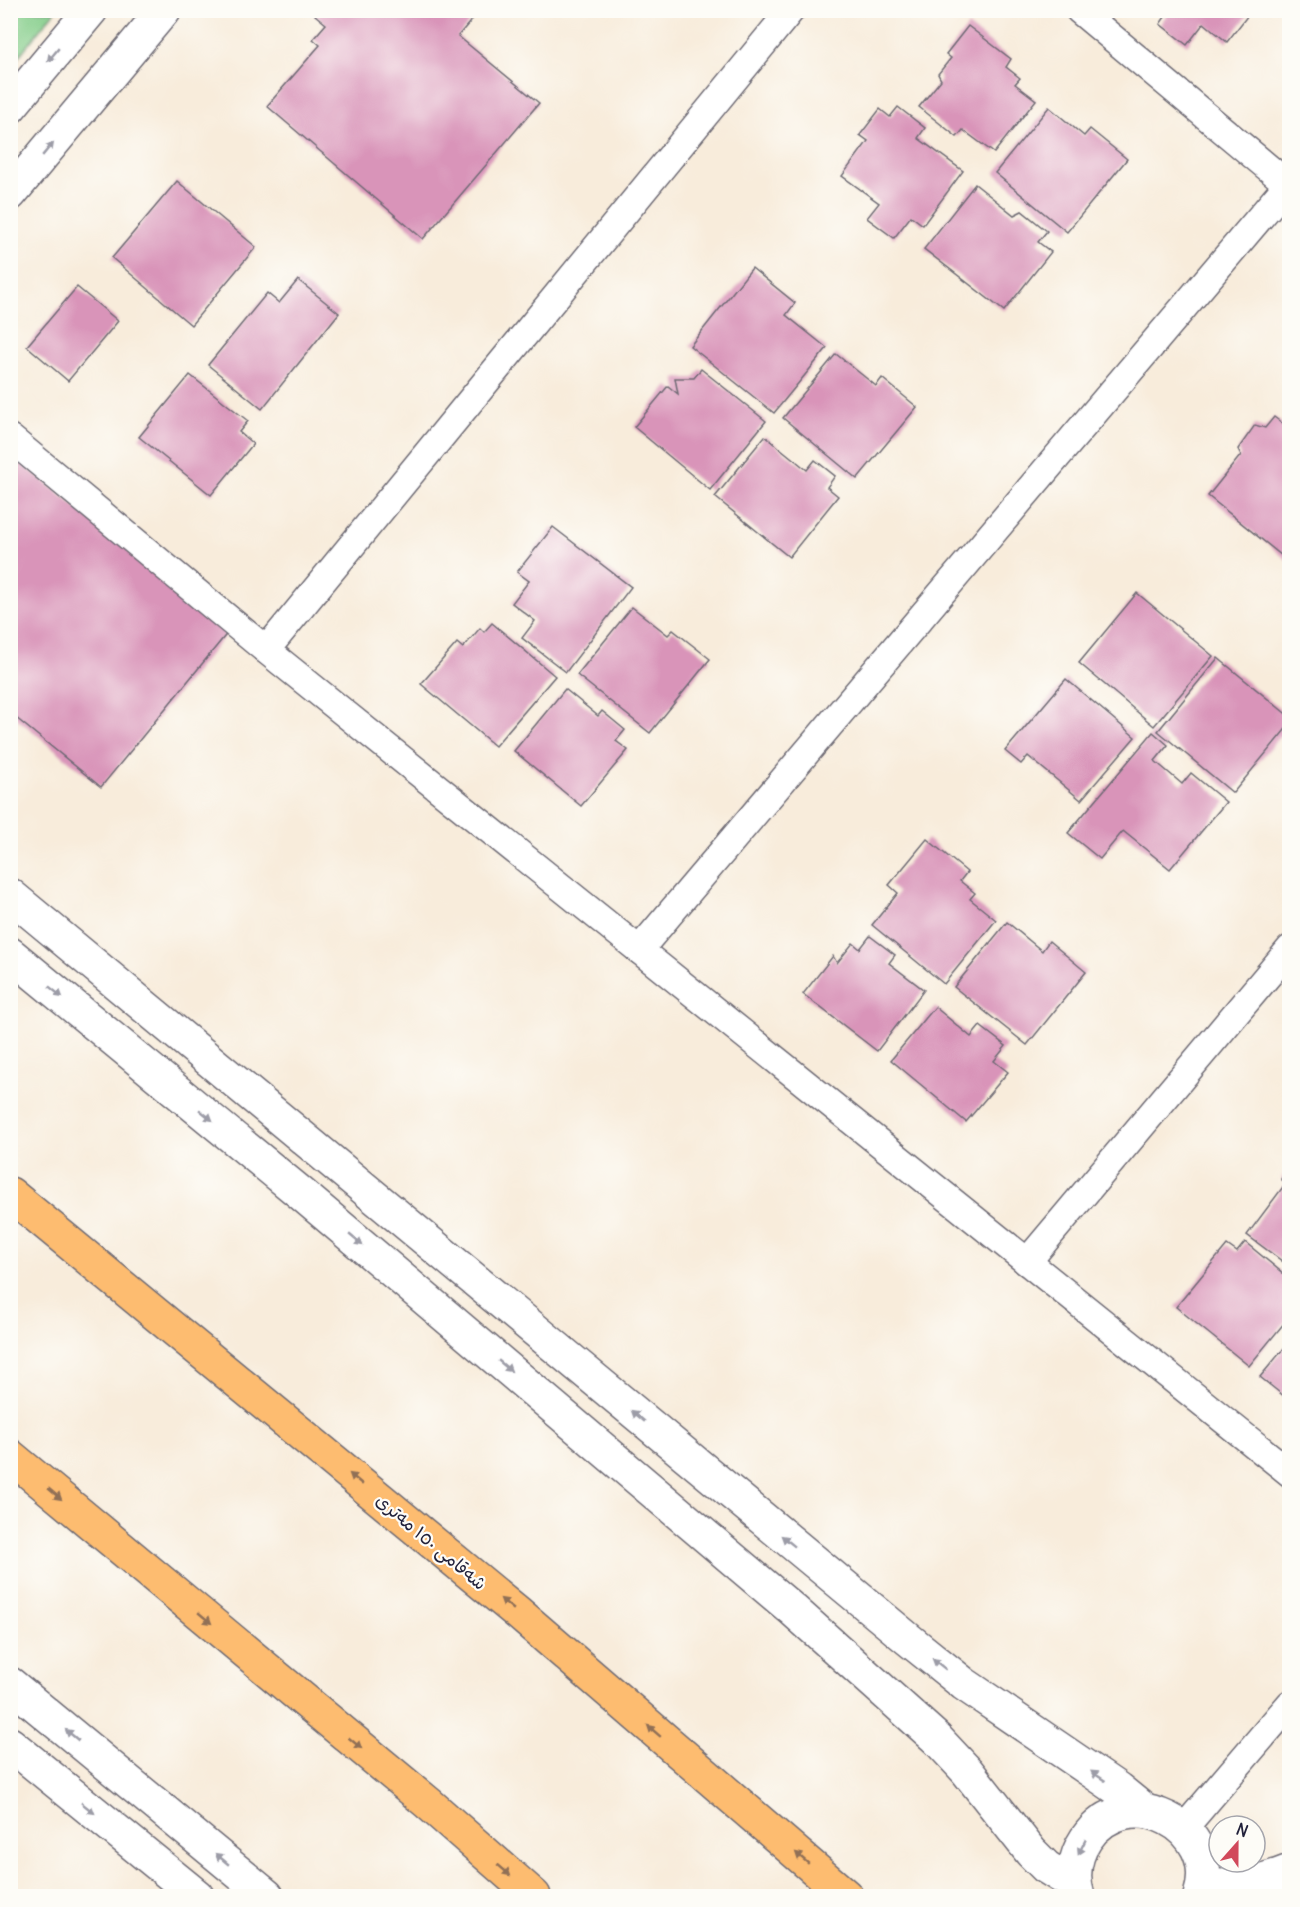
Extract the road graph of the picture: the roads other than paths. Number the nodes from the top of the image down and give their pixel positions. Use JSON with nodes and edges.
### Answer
{"nodes":[{"id":1,"x":91,"y":10,"type":"edge"},
{"id":2,"x":164,"y":10,"type":"edge"},
{"id":3,"x":791,"y":10,"type":"edge"},
{"id":4,"x":1079,"y":10,"type":"edge"},
{"id":5,"x":10,"y":107,"type":"edge"},
{"id":6,"x":1289,"y":184,"type":"edge"},
{"id":7,"x":10,"y":194,"type":"edge"},
{"id":8,"x":10,"y":438,"type":"edge"},
{"id":9,"x":266,"y":650,"type":"junction"},
{"id":10,"x":10,"y":895,"type":"edge"},
{"id":11,"x":1290,"y":949,"type":"edge"},
{"id":12,"x":639,"y":950,"type":"junction"},
{"id":13,"x":10,"y":954,"type":"edge"},
{"id":14,"x":10,"y":1194,"type":"edge"},
{"id":15,"x":1027,"y":1262,"type":"junction"},
{"id":16,"x":10,"y":1456,"type":"edge"},
{"id":17,"x":1290,"y":1473,"type":"edge"},
{"id":18,"x":10,"y":1684,"type":"edge"},
{"id":19,"x":1290,"y":1704,"type":"edge"},
{"id":20,"x":10,"y":1744,"type":"edge"},
{"id":21,"x":1145,"y":1811,"type":"junction"},
{"id":22,"x":1184,"y":1828,"type":"junction"},
{"id":23,"x":1277,"y":1882,"type":"edge"},
{"id":24,"x":1076,"y":1891,"type":"edge"},
{"id":25,"x":1202,"y":1892,"type":"edge"},
{"id":26,"x":197,"y":1896,"type":"edge"},
{"id":27,"x":267,"y":1896,"type":"edge"},
{"id":28,"x":534,"y":1896,"type":"edge"},
{"id":29,"x":846,"y":1896,"type":"edge"}],
"edges":[{"from":1,"to":5,"type":"street","one_way":true},
{"from":7,"to":2,"type":"street","one_way":true},
{"from":3,"to":9,"type":"street"},
{"from":4,"to":6,"type":"street"},
{"from":6,"to":12,"type":"street"},
{"from":8,"to":9,"type":"street"},
{"from":9,"to":12,"type":"street"},
{"from":21,"to":10,"type":"street","one_way":true},
{"from":11,"to":15,"type":"street"},
{"from":12,"to":15,"type":"street"},
{"from":13,"to":24,"type":"street","one_way":true},
{"from":29,"to":14,"type":"highway","name":"شەقامی ١٥٠ مەتری","one_way":true},
{"from":15,"to":17,"type":"street"},
{"from":16,"to":28,"type":"highway","one_way":true},
{"from":27,"to":18,"type":"street","one_way":true},
{"from":19,"to":22,"type":"street"},
{"from":20,"to":26,"type":"street","one_way":true},
{"from":21,"to":22,"type":"street"},
{"from":21,"to":24,"type":"street","one_way":true},
{"from":22,"to":25,"type":"street"},
{"from":23,"to":25,"type":"street"}]}
